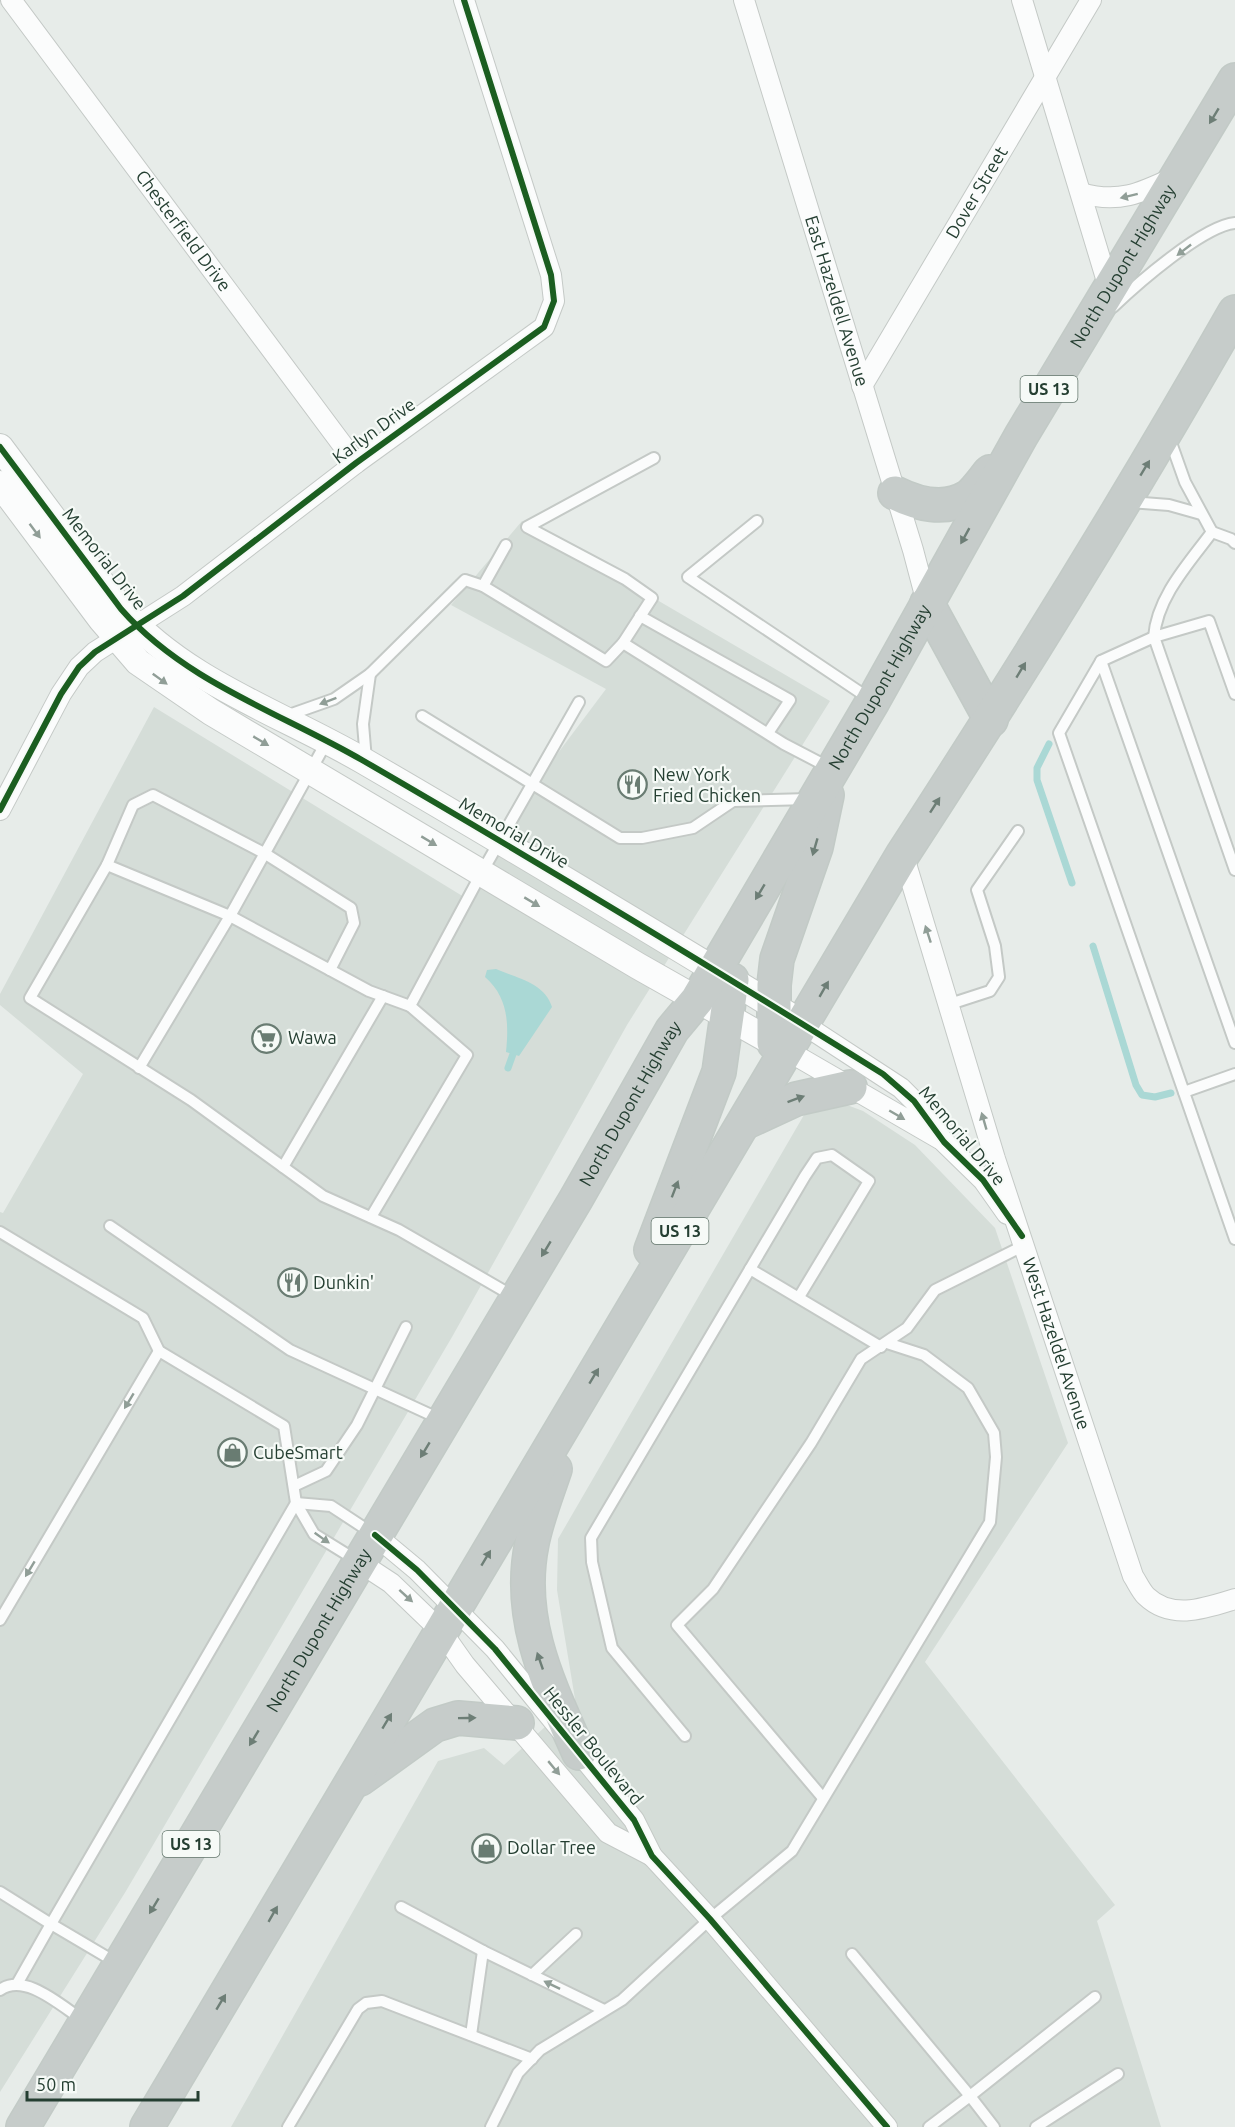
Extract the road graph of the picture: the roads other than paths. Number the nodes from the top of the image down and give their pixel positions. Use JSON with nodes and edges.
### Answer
{"nodes":[{"id":1,"x":11,"y":0,"type":"edge"},
{"id":2,"x":464,"y":0,"type":"edge"},
{"id":3,"x":744,"y":0,"type":"edge"},
{"id":4,"x":1022,"y":0,"type":"edge"},
{"id":5,"x":1091,"y":0,"type":"edge"},
{"id":6,"x":1046,"y":75,"type":"junction"},
{"id":7,"x":1235,"y":80,"type":"edge"},
{"id":8,"x":1175,"y":177,"type":"junction"},
{"id":9,"x":1081,"y":193,"type":"junction"},
{"id":10,"x":1235,"y":223,"type":"edge"},
{"id":11,"x":1109,"y":288,"type":"junction"},
{"id":12,"x":1235,"y":312,"type":"edge"},
{"id":13,"x":1076,"y":344,"type":"junction"},
{"id":14,"x":862,"y":386,"type":"junction"},
{"id":15,"x":1167,"y":431,"type":"junction"},
{"id":16,"x":1021,"y":436,"type":"junction"},
{"id":17,"x":0,"y":447,"type":"edge"},
{"id":18,"x":654,"y":458,"type":"dead end"},
{"id":19,"x":356,"y":463,"type":"junction"},
{"id":20,"x":0,"y":484,"type":"edge"},
{"id":21,"x":895,"y":493,"type":"junction"},
{"id":22,"x":1124,"y":501,"type":"junction"},
{"id":23,"x":1201,"y":514,"type":"junction"},
{"id":24,"x":757,"y":521,"type":"dead end"},
{"id":25,"x":1212,"y":532,"type":"junction"},
{"id":26,"x":1235,"y":543,"type":"edge"},
{"id":27,"x":506,"y":545,"type":"dead end"},
{"id":28,"x":483,"y":585,"type":"junction"},
{"id":29,"x":927,"y":603,"type":"junction"},
{"id":30,"x":640,"y":616,"type":"junction"},
{"id":31,"x":128,"y":633,"type":"junction"},
{"id":32,"x":1154,"y":637,"type":"junction"},
{"id":33,"x":623,"y":643,"type":"junction"},
{"id":34,"x":1101,"y":661,"type":"junction"},
{"id":35,"x":370,"y":674,"type":"junction"},
{"id":36,"x":1235,"y":694,"type":"edge"},
{"id":37,"x":873,"y":701,"type":"junction"},
{"id":38,"x":579,"y":702,"type":"dead end"},
{"id":39,"x":422,"y":716,"type":"dead end"},
{"id":40,"x":281,"y":718,"type":"junction"},
{"id":41,"x":991,"y":720,"type":"junction"},
{"id":42,"x":768,"y":733,"type":"junction"},
{"id":43,"x":327,"y":741,"type":"junction"},
{"id":44,"x":366,"y":763,"type":"junction"},
{"id":45,"x":310,"y":770,"type":"junction"},
{"id":46,"x":833,"y":770,"type":"junction"},
{"id":47,"x":532,"y":783,"type":"junction"},
{"id":48,"x":815,"y":799,"type":"junction"},
{"id":49,"x":0,"y":810,"type":"edge"},
{"id":50,"x":1018,"y":831,"type":"dead end"},
{"id":51,"x":500,"y":842,"type":"junction"},
{"id":52,"x":264,"y":854,"type":"junction"},
{"id":53,"x":903,"y":854,"type":"junction"},
{"id":54,"x":107,"y":865,"type":"junction"},
{"id":55,"x":1235,"y":870,"type":"edge"},
{"id":56,"x":482,"y":872,"type":"junction"},
{"id":57,"x":230,"y":916,"type":"junction"},
{"id":58,"x":330,"y":970,"type":"junction"},
{"id":59,"x":723,"y":975,"type":"junction"},
{"id":60,"x":383,"y":996,"type":"junction"},
{"id":61,"x":697,"y":1000,"type":"junction"},
{"id":62,"x":950,"y":1004,"type":"junction"},
{"id":63,"x":410,"y":1006,"type":"junction"},
{"id":64,"x":774,"y":1006,"type":"junction"},
{"id":65,"x":728,"y":1018,"type":"junction"},
{"id":66,"x":788,"y":1039,"type":"junction"},
{"id":67,"x":1235,"y":1043,"type":"edge"},
{"id":68,"x":138,"y":1068,"type":"junction"},
{"id":69,"x":1235,"y":1074,"type":"edge"},
{"id":70,"x":850,"y":1087,"type":"junction"},
{"id":71,"x":1184,"y":1092,"type":"junction"},
{"id":72,"x":746,"y":1122,"type":"junction"},
{"id":73,"x":944,"y":1142,"type":"junction"},
{"id":74,"x":283,"y":1167,"type":"junction"},
{"id":75,"x":371,"y":1217,"type":"junction"},
{"id":76,"x":110,"y":1226,"type":"dead end"},
{"id":77,"x":0,"y":1232,"type":"edge"},
{"id":78,"x":1235,"y":1239,"type":"edge"},
{"id":79,"x":1023,"y":1241,"type":"junction"},
{"id":80,"x":750,"y":1269,"type":"junction"},
{"id":81,"x":799,"y":1297,"type":"junction"},
{"id":82,"x":516,"y":1298,"type":"junction"},
{"id":83,"x":406,"y":1327,"type":"dead end"},
{"id":84,"x":615,"y":1341,"type":"junction"},
{"id":85,"x":884,"y":1345,"type":"junction"},
{"id":86,"x":159,"y":1351,"type":"junction"},
{"id":87,"x":375,"y":1389,"type":"junction"},
{"id":88,"x":573,"y":1412,"type":"junction"},
{"id":89,"x":443,"y":1421,"type":"junction"},
{"id":90,"x":294,"y":1486,"type":"junction"},
{"id":91,"x":296,"y":1503,"type":"junction"},
{"id":92,"x":367,"y":1548,"type":"junction"},
{"id":93,"x":1235,"y":1599,"type":"edge"},
{"id":94,"x":0,"y":1620,"type":"edge"},
{"id":95,"x":449,"y":1620,"type":"junction"},
{"id":96,"x":517,"y":1723,"type":"junction"},
{"id":97,"x":685,"y":1736,"type":"dead end"},
{"id":98,"x":579,"y":1754,"type":"junction"},
{"id":99,"x":346,"y":1790,"type":"junction"},
{"id":100,"x":823,"y":1798,"type":"junction"},
{"id":101,"x":652,"y":1856,"type":"junction"},
{"id":102,"x":0,"y":1892,"type":"edge"},
{"id":103,"x":401,"y":1907,"type":"dead end"},
{"id":104,"x":710,"y":1919,"type":"junction"},
{"id":105,"x":51,"y":1924,"type":"junction"},
{"id":106,"x":576,"y":1934,"type":"dead end"},
{"id":107,"x":483,"y":1951,"type":"junction"},
{"id":108,"x":852,"y":1954,"type":"dead end"},
{"id":109,"x":119,"y":1965,"type":"junction"},
{"id":110,"x":532,"y":1975,"type":"junction"},
{"id":111,"x":17,"y":1984,"type":"junction"},
{"id":112,"x":0,"y":1990,"type":"edge"},
{"id":113,"x":1095,"y":1997,"type":"dead end"},
{"id":114,"x":604,"y":2010,"type":"junction"},
{"id":115,"x":86,"y":2022,"type":"junction"},
{"id":116,"x":471,"y":2035,"type":"junction"},
{"id":117,"x":532,"y":2059,"type":"junction"},
{"id":118,"x":1118,"y":2074,"type":"dead end"},
{"id":119,"x":970,"y":2096,"type":"junction"},
{"id":120,"x":23,"y":2127,"type":"edge"},
{"id":121,"x":147,"y":2127,"type":"edge"},
{"id":122,"x":288,"y":2127,"type":"edge"},
{"id":123,"x":491,"y":2127,"type":"edge"},
{"id":124,"x":887,"y":2127,"type":"edge"},
{"id":125,"x":929,"y":2127,"type":"edge"},
{"id":126,"x":994,"y":2127,"type":"edge"},
{"id":127,"x":1036,"y":2127,"type":"edge"}],
"edges":[{"from":1,"to":19,"type":"street","name":"Chesterfield Drive"},
{"from":2,"to":19,"type":"street","name":"Karlyn Drive"},
{"from":3,"to":14,"type":"street","name":"East Hazeldell Avenue"},
{"from":4,"to":6,"type":"street"},
{"from":5,"to":6,"type":"street","name":"Dover Street"},
{"from":6,"to":9,"type":"street"},
{"from":6,"to":14,"type":"street","name":"Dover Street"},
{"from":7,"to":8,"type":"highway","name":"North Dupont Highway","number":"US 13","one_way":true},
{"from":8,"to":9,"type":"street","one_way":true},
{"from":8,"to":11,"type":"highway","name":"North Dupont Highway","number":"US 13"},
{"from":9,"to":11,"type":"street"},
{"from":10,"to":13,"type":"lane","one_way":true},
{"from":11,"to":13,"type":"highway","name":"North Dupont Highway","number":"US 13"},
{"from":12,"to":15,"type":"highway","number":"US 13"},
{"from":13,"to":16,"type":"highway","name":"North Dupont Highway","number":"US 13"},
{"from":14,"to":21,"type":"street","name":"East Hazeldell Avenue"},
{"from":22,"to":15,"type":"highway","number":"US 13","one_way":true},
{"from":15,"to":23,"type":"lane"},
{"from":16,"to":21,"type":"highway"},
{"from":16,"to":29,"type":"highway","name":"North Dupont Highway","number":"US 13","one_way":true},
{"from":17,"to":31,"type":"street","name":"Memorial Drive"},
{"from":18,"to":30,"type":"lane"},
{"from":19,"to":31,"type":"street","name":"Karlyn Drive"},
{"from":20,"to":31,"type":"street","name":"Memorial Drive","one_way":true},
{"from":21,"to":29,"type":"street","name":"East Hazeldell Avenue"},
{"from":22,"to":23,"type":"lane"},
{"from":41,"to":22,"type":"highway","number":"US 13","one_way":true},
{"from":23,"to":25,"type":"lane"},
{"from":24,"to":37,"type":"lane"},
{"from":25,"to":26,"type":"lane"},
{"from":25,"to":32,"type":"lane"},
{"from":27,"to":28,"type":"lane"},
{"from":28,"to":33,"type":"lane"},
{"from":28,"to":35,"type":"lane"},
{"from":29,"to":37,"type":"highway","name":"North Dupont Highway","number":"US 13"},
{"from":29,"to":41,"type":"highway"},
{"from":30,"to":33,"type":"lane"},
{"from":30,"to":42,"type":"lane"},
{"from":31,"to":40,"type":"street","name":"Memorial Drive"},
{"from":31,"to":45,"type":"street","name":"Memorial Drive","one_way":true},
{"from":31,"to":49,"type":"street","name":"Karlyn Drive"},
{"from":32,"to":34,"type":"lane"},
{"from":32,"to":36,"type":"lane"},
{"from":32,"to":55,"type":"lane"},
{"from":33,"to":42,"type":"lane"},
{"from":34,"to":67,"type":"lane"},
{"from":34,"to":71,"type":"lane"},
{"from":35,"to":40,"type":"lane","one_way":true},
{"from":35,"to":44,"type":"lane"},
{"from":37,"to":46,"type":"highway","name":"North Dupont Highway","number":"US 13"},
{"from":38,"to":47,"type":"lane"},
{"from":39,"to":47,"type":"lane"},
{"from":40,"to":43,"type":"street","name":"Memorial Drive"},
{"from":53,"to":41,"type":"highway","number":"US 13","one_way":true},
{"from":42,"to":46,"type":"lane"},
{"from":43,"to":44,"type":"street","name":"Memorial Drive"},
{"from":43,"to":45,"type":"lane"},
{"from":44,"to":51,"type":"street","name":"Memorial Drive"},
{"from":45,"to":52,"type":"lane"},
{"from":45,"to":56,"type":"street","name":"Memorial Drive","one_way":true},
{"from":46,"to":48,"type":"highway","name":"North Dupont Highway","number":"US 13"},
{"from":46,"to":64,"type":"highway","one_way":true},
{"from":47,"to":48,"type":"lane"},
{"from":47,"to":51,"type":"lane"},
{"from":48,"to":59,"type":"highway","name":"North Dupont Highway","number":"US 13","one_way":true},
{"from":50,"to":62,"type":"lane"},
{"from":51,"to":56,"type":"lane"},
{"from":51,"to":59,"type":"street","name":"Memorial Drive"},
{"from":52,"to":54,"type":"lane"},
{"from":52,"to":57,"type":"lane"},
{"from":52,"to":58,"type":"lane"},
{"from":62,"to":53,"type":"street","name":"West Hazeldel Avenue","one_way":true},
{"from":66,"to":53,"type":"highway","number":"US 13","one_way":true},
{"from":54,"to":57,"type":"lane"},
{"from":54,"to":68,"type":"lane"},
{"from":56,"to":61,"type":"street","name":"Memorial Drive","one_way":true},
{"from":56,"to":63,"type":"lane"},
{"from":57,"to":58,"type":"lane"},
{"from":57,"to":68,"type":"lane"},
{"from":58,"to":60,"type":"lane"},
{"from":59,"to":61,"type":"highway","name":"North Dupont Highway","number":"US 13"},
{"from":59,"to":64,"type":"street","name":"Memorial Drive"},
{"from":59,"to":65,"type":"highway"},
{"from":60,"to":63,"type":"lane"},
{"from":60,"to":74,"type":"lane"},
{"from":61,"to":65,"type":"street","name":"Memorial Drive"},
{"from":61,"to":82,"type":"highway","name":"North Dupont Highway","number":"US 13","one_way":true},
{"from":79,"to":62,"type":"street","name":"West Hazeldel Avenue","one_way":true},
{"from":63,"to":75,"type":"lane"},
{"from":64,"to":66,"type":"highway"},
{"from":65,"to":66,"type":"street","name":"Memorial Drive"},
{"from":84,"to":65,"type":"highway","one_way":true},
{"from":66,"to":70,"type":"street","name":"Memorial Drive"},
{"from":66,"to":72,"type":"highway","number":"US 13"},
{"from":66,"to":73,"type":"street","name":"Memorial Drive"},
{"from":68,"to":74,"type":"lane"},
{"from":69,"to":71,"type":"lane"},
{"from":72,"to":70,"type":"highway","one_way":true},
{"from":70,"to":73,"type":"street","name":"Memorial Drive","one_way":true},
{"from":71,"to":78,"type":"lane"},
{"from":72,"to":84,"type":"highway","number":"US 13"},
{"from":73,"to":79,"type":"street","name":"Memorial Drive"},
{"from":74,"to":75,"type":"lane"},
{"from":75,"to":82,"type":"lane"},
{"from":76,"to":87,"type":"lane"},
{"from":77,"to":86,"type":"lane"},
{"from":79,"to":85,"type":"lane"},
{"from":79,"to":93,"type":"street","name":"West Hazeldel Avenue"},
{"from":80,"to":81,"type":"lane"},
{"from":80,"to":81,"type":"lane"},
{"from":80,"to":97,"type":"lane"},
{"from":81,"to":85,"type":"lane"},
{"from":82,"to":89,"type":"highway","name":"North Dupont Highway","number":"US 13"},
{"from":83,"to":87,"type":"lane"},
{"from":88,"to":84,"type":"highway","number":"US 13","one_way":true},
{"from":85,"to":100,"type":"lane"},
{"from":85,"to":100,"type":"lane"},
{"from":86,"to":90,"type":"lane"},
{"from":86,"to":94,"type":"lane","one_way":true},
{"from":87,"to":89,"type":"lane"},
{"from":87,"to":90,"type":"lane"},
{"from":95,"to":88,"type":"highway","number":"US 13","one_way":true},
{"from":98,"to":88,"type":"highway","one_way":true},
{"from":89,"to":92,"type":"highway","name":"North Dupont Highway","number":"US 13","one_way":true},
{"from":90,"to":91,"type":"lane"},
{"from":91,"to":92,"type":"lane"},
{"from":91,"to":92,"type":"lane","one_way":true},
{"from":91,"to":105,"type":"lane"},
{"from":92,"to":95,"type":"street","name":"Hessler Boulevard","one_way":true},
{"from":92,"to":95,"type":"street","name":"Hessler Boulevard"},
{"from":92,"to":109,"type":"highway","name":"North Dupont Highway","number":"US 13","one_way":true},
{"from":95,"to":96,"type":"street","name":"Hessler Boulevard"},
{"from":95,"to":98,"type":"street","name":"Hessler Boulevard"},
{"from":99,"to":95,"type":"highway","number":"US 13","one_way":true},
{"from":99,"to":96,"type":"highway","one_way":true},
{"from":96,"to":101,"type":"street","name":"Hessler Boulevard","one_way":true},
{"from":98,"to":101,"type":"street","name":"Hessler Boulevard"},
{"from":121,"to":99,"type":"highway","number":"US 13","one_way":true},
{"from":100,"to":104,"type":"lane"},
{"from":101,"to":104,"type":"street","name":"Hessler Boulevard"},
{"from":102,"to":105,"type":"lane"},
{"from":103,"to":107,"type":"lane"},
{"from":104,"to":114,"type":"lane"},
{"from":104,"to":124,"type":"street","name":"Hessler Boulevard"},
{"from":105,"to":109,"type":"lane"},
{"from":105,"to":111,"type":"lane"},
{"from":106,"to":110,"type":"lane"},
{"from":107,"to":110,"type":"lane"},
{"from":107,"to":116,"type":"lane"},
{"from":108,"to":119,"type":"lane"},
{"from":109,"to":115,"type":"highway","name":"North Dupont Highway","number":"US 13"},
{"from":114,"to":110,"type":"lane","one_way":true},
{"from":111,"to":112,"type":"lane"},
{"from":111,"to":115,"type":"lane"},
{"from":113,"to":119,"type":"lane"},
{"from":114,"to":117,"type":"lane"},
{"from":115,"to":120,"type":"highway","name":"North Dupont Highway","number":"US 13"},
{"from":116,"to":117,"type":"lane"},
{"from":116,"to":122,"type":"lane"},
{"from":117,"to":123,"type":"lane"},
{"from":118,"to":127,"type":"lane"},
{"from":119,"to":125,"type":"lane"},
{"from":119,"to":126,"type":"lane"}]}
